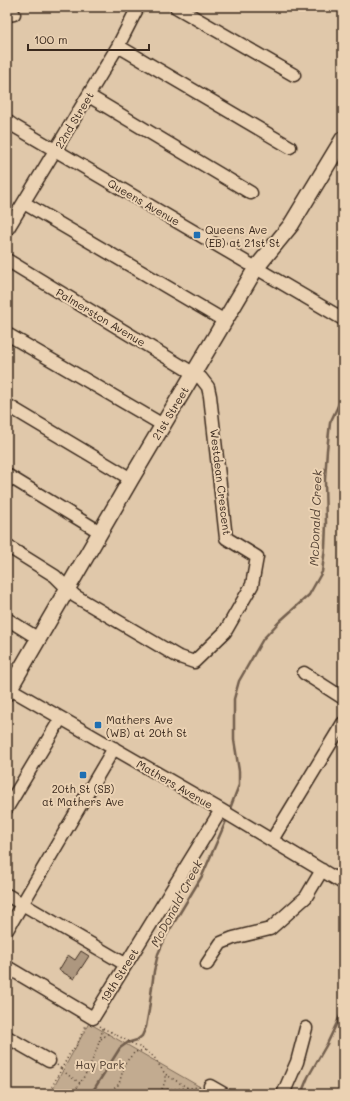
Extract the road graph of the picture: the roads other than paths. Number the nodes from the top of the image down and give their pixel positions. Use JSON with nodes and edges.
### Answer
{"nodes":[{"id":1,"x":138,"y":7,"type":"edge"},
{"id":2,"x":176,"y":7,"type":"edge"},
{"id":3,"x":118,"y":46,"type":"junction"},
{"id":4,"x":294,"y":75,"type":"dead end"},
{"id":5,"x":89,"y":96,"type":"junction"},
{"id":6,"x":7,"y":121,"type":"edge"},
{"id":7,"x":343,"y":139,"type":"edge"},
{"id":8,"x":290,"y":147,"type":"dead end"},
{"id":9,"x":56,"y":150,"type":"junction"},
{"id":10,"x":251,"y":193,"type":"dead end"},
{"id":11,"x":24,"y":203,"type":"junction"},
{"id":12,"x":7,"y":230,"type":"edge"},
{"id":13,"x":7,"y":260,"type":"edge"},
{"id":14,"x":256,"y":268,"type":"junction"},
{"id":15,"x":343,"y":318,"type":"edge"},
{"id":16,"x":225,"y":321,"type":"junction"},
{"id":17,"x":7,"y":334,"type":"edge"},
{"id":18,"x":194,"y":374,"type":"junction"},
{"id":19,"x":7,"y":404,"type":"edge"},
{"id":20,"x":163,"y":425,"type":"junction"},
{"id":21,"x":7,"y":476,"type":"edge"},
{"id":22,"x":131,"y":479,"type":"junction"},
{"id":23,"x":100,"y":532,"type":"junction"},
{"id":24,"x":7,"y":546,"type":"edge"},
{"id":25,"x":69,"y":588,"type":"junction"},
{"id":26,"x":7,"y":619,"type":"edge"},
{"id":27,"x":39,"y":638,"type":"junction"},
{"id":28,"x":304,"y":673,"type":"dead end"},
{"id":29,"x":8,"y":689,"type":"edge"},
{"id":30,"x":343,"y":698,"type":"edge"},
{"id":31,"x":61,"y":718,"type":"junction"},
{"id":32,"x":343,"y":722,"type":"edge"},
{"id":33,"x":114,"y":748,"type":"junction"},
{"id":34,"x":7,"y":808,"type":"edge"},
{"id":35,"x":221,"y":810,"type":"junction"},
{"id":36,"x":272,"y":840,"type":"junction"},
{"id":37,"x":322,"y":870,"type":"junction"},
{"id":38,"x":343,"y":883,"type":"edge"},
{"id":39,"x":7,"y":895,"type":"edge"},
{"id":40,"x":22,"y":904,"type":"junction"},
{"id":41,"x":7,"y":930,"type":"edge"},
{"id":42,"x":125,"y":964,"type":"junction"},
{"id":43,"x":207,"y":964,"type":"dead end"},
{"id":44,"x":7,"y":967,"type":"edge"},
{"id":45,"x":306,"y":1028,"type":"dead end"},
{"id":46,"x":7,"y":1037,"type":"edge"},
{"id":47,"x":49,"y":1061,"type":"road end"},
{"id":48,"x":210,"y":1086,"type":"road end"},
{"id":49,"x":224,"y":1094,"type":"edge"},
{"id":50,"x":283,"y":1094,"type":"edge"}],
"edges":[{"from":1,"to":3,"type":"street","name":"22nd Street"},
{"from":2,"to":4,"type":"street"},
{"from":3,"to":5,"type":"street","name":"22nd Street"},
{"from":3,"to":8,"type":"street"},
{"from":5,"to":9,"type":"street","name":"22nd Street"},
{"from":5,"to":10,"type":"street"},
{"from":6,"to":9,"type":"street","name":"Queens Avenue"},
{"from":7,"to":14,"type":"main road","name":"21st Street"},
{"from":9,"to":11,"type":"street","name":"22nd Street"},
{"from":9,"to":14,"type":"street","name":"Queens Avenue"},
{"from":11,"to":12,"type":"street","name":"22nd Street"},
{"from":11,"to":16,"type":"street"},
{"from":13,"to":18,"type":"street","name":"Palmerston Avenue"},
{"from":14,"to":15,"type":"street","name":"Queens Avenue"},
{"from":14,"to":16,"type":"main road","name":"21st Street"},
{"from":16,"to":18,"type":"main road","name":"21st Street"},
{"from":17,"to":20,"type":"street"},
{"from":18,"to":20,"type":"main road","name":"21st Street"},
{"from":18,"to":25,"type":"street","name":"Westdean Crescent"},
{"from":19,"to":22,"type":"street"},
{"from":20,"to":22,"type":"main road","name":"21st Street"},
{"from":21,"to":23,"type":"street"},
{"from":22,"to":23,"type":"main road","name":"21st Street"},
{"from":23,"to":25,"type":"main road","name":"21st Street"},
{"from":24,"to":25,"type":"street"},
{"from":25,"to":27,"type":"main road","name":"21st Street"},
{"from":26,"to":27,"type":"street"},
{"from":27,"to":29,"type":"main road","name":"21st Street"},
{"from":28,"to":30,"type":"street"},
{"from":29,"to":31,"type":"street","name":"Mathers Avenue"},
{"from":31,"to":33,"type":"street","name":"Mathers Avenue"},
{"from":31,"to":34,"type":"street"},
{"from":32,"to":36,"type":"street"},
{"from":33,"to":35,"type":"street","name":"Mathers Avenue"},
{"from":33,"to":40,"type":"street"},
{"from":35,"to":36,"type":"street","name":"Mathers Avenue"},
{"from":35,"to":42,"type":"street","name":"19th Street"},
{"from":36,"to":37,"type":"street","name":"Mathers Avenue"},
{"from":37,"to":38,"type":"street","name":"Mathers Avenue"},
{"from":37,"to":43,"type":"street"},
{"from":39,"to":40,"type":"street"},
{"from":40,"to":41,"type":"street"},
{"from":40,"to":42,"type":"street"},
{"from":42,"to":44,"type":"street","name":"19th Street"},
{"from":45,"to":50,"type":"street"},
{"from":46,"to":47,"type":"street"},
{"from":48,"to":49,"type":"street"}]}
